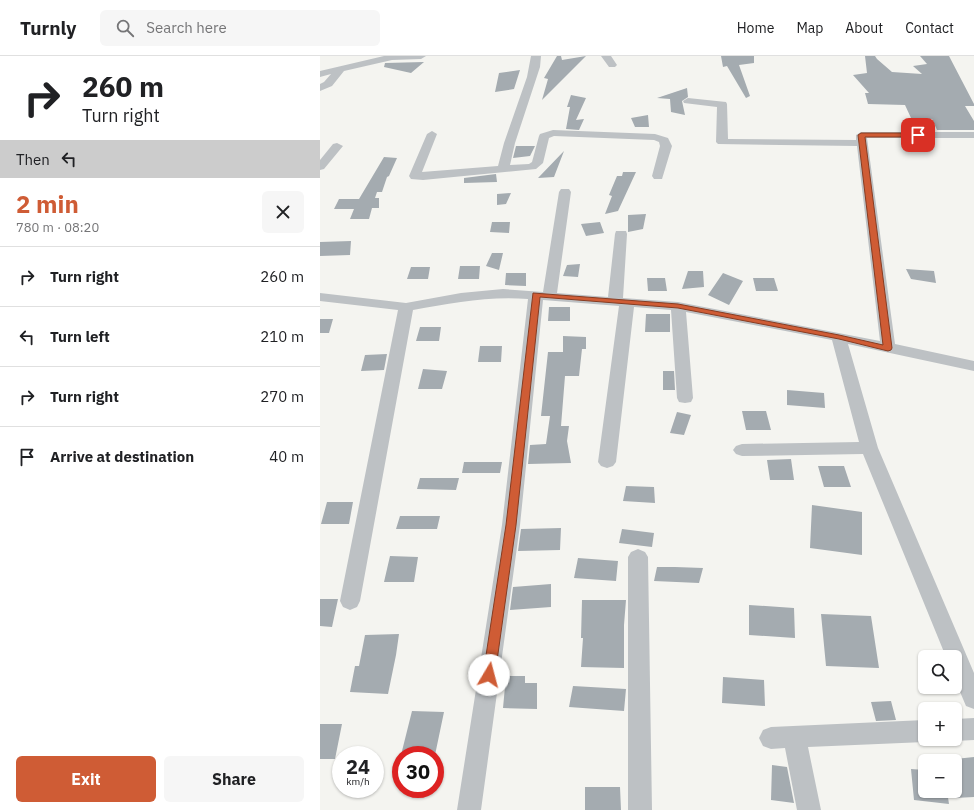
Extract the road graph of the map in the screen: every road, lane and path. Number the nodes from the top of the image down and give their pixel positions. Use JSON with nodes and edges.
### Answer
{"nodes":[{"id":1,"x":421,"y":56,"type":"edge"},
{"id":2,"x":536,"y":56,"type":"edge"},
{"id":3,"x":606,"y":56,"type":"edge"},
{"id":4,"x":612,"y":65,"type":"dead end"},
{"id":5,"x":342,"y":68,"type":"junction"},
{"id":6,"x":320,"y":74,"type":"edge"},
{"id":7,"x":320,"y":88,"type":"edge"},
{"id":8,"x":688,"y":101,"type":"dead end"},
{"id":9,"x":432,"y":134,"type":"dead end"},
{"id":10,"x":974,"y":135,"type":"edge"},
{"id":11,"x":862,"y":143,"type":"junction"},
{"id":12,"x":337,"y":146,"type":"dead end"},
{"id":13,"x":320,"y":167,"type":"edge"},
{"id":14,"x":503,"y":170,"type":"junction"},
{"id":15,"x":658,"y":176,"type":"dead end"},
{"id":16,"x":565,"y":192,"type":"dead end"},
{"id":17,"x":621,"y":234,"type":"dead end"},
{"id":18,"x":543,"y":295,"type":"junction"},
{"id":19,"x":320,"y":297,"type":"edge"},
{"id":20,"x":621,"y":302,"type":"junction"},
{"id":21,"x":678,"y":306,"type":"junction"},
{"id":22,"x":406,"y":307,"type":"junction"},
{"id":23,"x":839,"y":337,"type":"junction"},
{"id":24,"x":888,"y":348,"type":"junction"},
{"id":25,"x":974,"y":366,"type":"edge"},
{"id":26,"x":685,"y":398,"type":"dead end"},
{"id":27,"x":869,"y":448,"type":"junction"},
{"id":28,"x":742,"y":450,"type":"dead end"},
{"id":29,"x":606,"y":462,"type":"dead end"},
{"id":30,"x":638,"y":557,"type":"dead end"},
{"id":31,"x":350,"y":601,"type":"dead end"},
{"id":32,"x":974,"y":699,"type":"edge"},
{"id":33,"x":974,"y":729,"type":"edge"},
{"id":34,"x":962,"y":730,"type":"edge"},
{"id":35,"x":918,"y":731,"type":"edge"},
{"id":36,"x":794,"y":737,"type":"junction"},
{"id":37,"x":771,"y":738,"type":"dead end"},
{"id":38,"x":469,"y":810,"type":"edge"},
{"id":39,"x":640,"y":810,"type":"edge"},
{"id":40,"x":809,"y":810,"type":"edge"}],
"edges":[{"from":1,"to":5,"type":"street"},
{"from":2,"to":14,"type":"street"},
{"from":3,"to":4,"type":"street"},
{"from":5,"to":6,"type":"street"},
{"from":5,"to":7,"type":"street"},
{"from":8,"to":11,"type":"street"},
{"from":9,"to":14,"type":"street"},
{"from":10,"to":11,"type":"street"},
{"from":11,"to":24,"type":"street"},
{"from":12,"to":13,"type":"street"},
{"from":14,"to":15,"type":"street"},
{"from":16,"to":18,"type":"street"},
{"from":17,"to":20,"type":"street"},
{"from":18,"to":20,"type":"street"},
{"from":18,"to":22,"type":"street"},
{"from":18,"to":38,"type":"street"},
{"from":19,"to":22,"type":"street"},
{"from":20,"to":21,"type":"street"},
{"from":20,"to":29,"type":"street"},
{"from":21,"to":23,"type":"street"},
{"from":21,"to":26,"type":"street"},
{"from":22,"to":31,"type":"street"},
{"from":23,"to":24,"type":"street"},
{"from":23,"to":27,"type":"street"},
{"from":24,"to":25,"type":"street"},
{"from":27,"to":28,"type":"street"},
{"from":27,"to":32,"type":"street"},
{"from":30,"to":39,"type":"street"},
{"from":33,"to":34,"type":"street"},
{"from":35,"to":36,"type":"street"},
{"from":36,"to":37,"type":"street"},
{"from":36,"to":40,"type":"street"}]}
